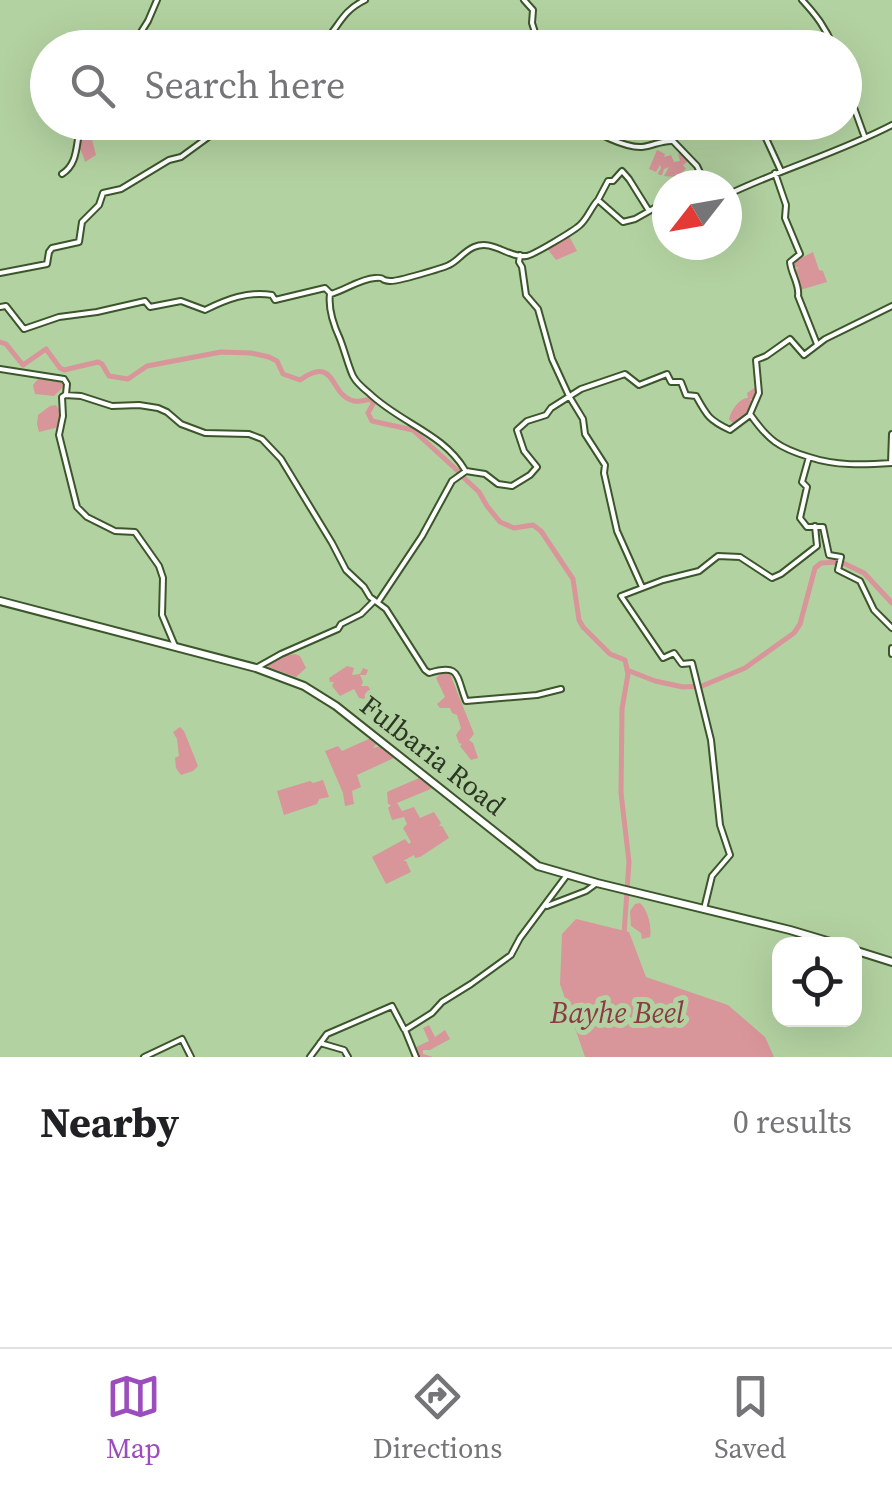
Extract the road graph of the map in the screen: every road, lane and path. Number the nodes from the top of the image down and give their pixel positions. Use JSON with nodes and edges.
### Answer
{"nodes":[{"id":1,"x":157,"y":0,"type":"edge"},
{"id":2,"x":365,"y":0,"type":"edge"},
{"id":3,"x":524,"y":0,"type":"edge"},
{"id":4,"x":536,"y":0,"type":"edge"},
{"id":5,"x":802,"y":0,"type":"edge"},
{"id":6,"x":529,"y":5,"type":"junction"},
{"id":7,"x":142,"y":30,"type":"edge"},
{"id":8,"x":334,"y":30,"type":"edge"},
{"id":9,"x":534,"y":30,"type":"edge"},
{"id":10,"x":825,"y":30,"type":"edge"},
{"id":11,"x":892,"y":125,"type":"edge"},
{"id":12,"x":862,"y":132,"type":"edge"},
{"id":13,"x":864,"y":138,"type":"joint"},
{"id":14,"x":78,"y":140,"type":"edge"},
{"id":15,"x":205,"y":140,"type":"edge"},
{"id":16,"x":612,"y":140,"type":"edge"},
{"id":17,"x":766,"y":140,"type":"edge"},
{"id":18,"x":860,"y":140,"type":"edge"},
{"id":19,"x":699,"y":170,"type":"edge"},
{"id":20,"x":778,"y":172,"type":"junction"},
{"id":21,"x":62,"y":174,"type":"dead end"},
{"id":22,"x":742,"y":188,"type":"edge"},
{"id":23,"x":598,"y":200,"type":"junction"},
{"id":24,"x":652,"y":209,"type":"edge"},
{"id":25,"x":649,"y":211,"type":"junction"},
{"id":26,"x":520,"y":255,"type":"junction"},
{"id":27,"x":0,"y":273,"type":"edge"},
{"id":28,"x":330,"y":294,"type":"junction"},
{"id":29,"x":892,"y":306,"type":"edge"},
{"id":30,"x":0,"y":307,"type":"edge"},
{"id":31,"x":817,"y":344,"type":"junction"},
{"id":32,"x":0,"y":369,"type":"edge"},
{"id":33,"x":66,"y":395,"type":"junction"},
{"id":34,"x":569,"y":396,"type":"junction"},
{"id":35,"x":750,"y":415,"type":"junction"},
{"id":36,"x":892,"y":434,"type":"edge"},
{"id":37,"x":809,"y":457,"type":"junction"},
{"id":38,"x":892,"y":462,"type":"edge"},
{"id":39,"x":466,"y":471,"type":"junction"},
{"id":40,"x":815,"y":526,"type":"junction"},
{"id":41,"x":642,"y":587,"type":"junction"},
{"id":42,"x":0,"y":601,"type":"edge"},
{"id":43,"x":376,"y":601,"type":"junction"},
{"id":44,"x":892,"y":628,"type":"edge"},
{"id":45,"x":175,"y":647,"type":"junction"},
{"id":46,"x":256,"y":668,"type":"junction"},
{"id":47,"x":561,"y":689,"type":"dead end"},
{"id":48,"x":567,"y":876,"type":"junction"},
{"id":49,"x":597,"y":883,"type":"junction"},
{"id":50,"x":543,"y":908,"type":"junction"},
{"id":51,"x":704,"y":908,"type":"junction"},
{"id":52,"x":814,"y":937,"type":"edge"},
{"id":53,"x":862,"y":953,"type":"edge"},
{"id":54,"x":892,"y":962,"type":"edge"},
{"id":55,"x":405,"y":1030,"type":"junction"},
{"id":56,"x":320,"y":1043,"type":"junction"},
{"id":57,"x":144,"y":1057,"type":"edge"},
{"id":58,"x":191,"y":1057,"type":"edge"},
{"id":59,"x":310,"y":1057,"type":"edge"},
{"id":60,"x":348,"y":1057,"type":"edge"},
{"id":61,"x":416,"y":1057,"type":"edge"}],
"edges":[{"from":1,"to":7,"type":"street"},
{"from":2,"to":8,"type":"street"},
{"from":3,"to":6,"type":"street"},
{"from":4,"to":6,"type":"street"},
{"from":5,"to":10,"type":"street"},
{"from":6,"to":9,"type":"street"},
{"from":11,"to":13,"type":"street"},
{"from":12,"to":13,"type":"street"},
{"from":14,"to":21,"type":"street"},
{"from":15,"to":27,"type":"street"},
{"from":16,"to":19,"type":"street"},
{"from":17,"to":20,"type":"street"},
{"from":18,"to":20,"type":"street"},
{"from":20,"to":22,"type":"street"},
{"from":20,"to":31,"type":"street"},
{"from":23,"to":25,"type":"street"},
{"from":23,"to":25,"type":"street"},
{"from":23,"to":26,"type":"street"},
{"from":24,"to":25,"type":"street"},
{"from":26,"to":28,"type":"street"},
{"from":26,"to":34,"type":"street"},
{"from":28,"to":30,"type":"street"},
{"from":28,"to":39,"type":"street"},
{"from":29,"to":31,"type":"street"},
{"from":31,"to":35,"type":"street"},
{"from":32,"to":33,"type":"street"},
{"from":33,"to":43,"type":"street"},
{"from":33,"to":45,"type":"street"},
{"from":34,"to":35,"type":"street"},
{"from":34,"to":39,"type":"street"},
{"from":34,"to":41,"type":"street"},
{"from":35,"to":37,"type":"street"},
{"from":36,"to":38,"type":"street"},
{"from":37,"to":38,"type":"street"},
{"from":37,"to":40,"type":"street"},
{"from":39,"to":43,"type":"street"},
{"from":40,"to":41,"type":"street"},
{"from":40,"to":44,"type":"street"},
{"from":41,"to":51,"type":"street"},
{"from":42,"to":45,"type":"main road","name":"Fulbaria Road"},
{"from":43,"to":46,"type":"street"},
{"from":43,"to":47,"type":"street"},
{"from":45,"to":46,"type":"main road","name":"Fulbaria Road"},
{"from":46,"to":48,"type":"main road","name":"Fulbaria Road"},
{"from":48,"to":49,"type":"main road","name":"Fulbaria Road"},
{"from":48,"to":50,"type":"street"},
{"from":49,"to":50,"type":"street"},
{"from":49,"to":51,"type":"main road","name":"Fulbaria Road"},
{"from":50,"to":55,"type":"street"},
{"from":51,"to":52,"type":"main road","name":"Fulbaria Road"},
{"from":53,"to":54,"type":"main road"},
{"from":55,"to":56,"type":"street"},
{"from":55,"to":61,"type":"street"},
{"from":56,"to":59,"type":"street"},
{"from":56,"to":60,"type":"street"},
{"from":57,"to":58,"type":"street"}]}
